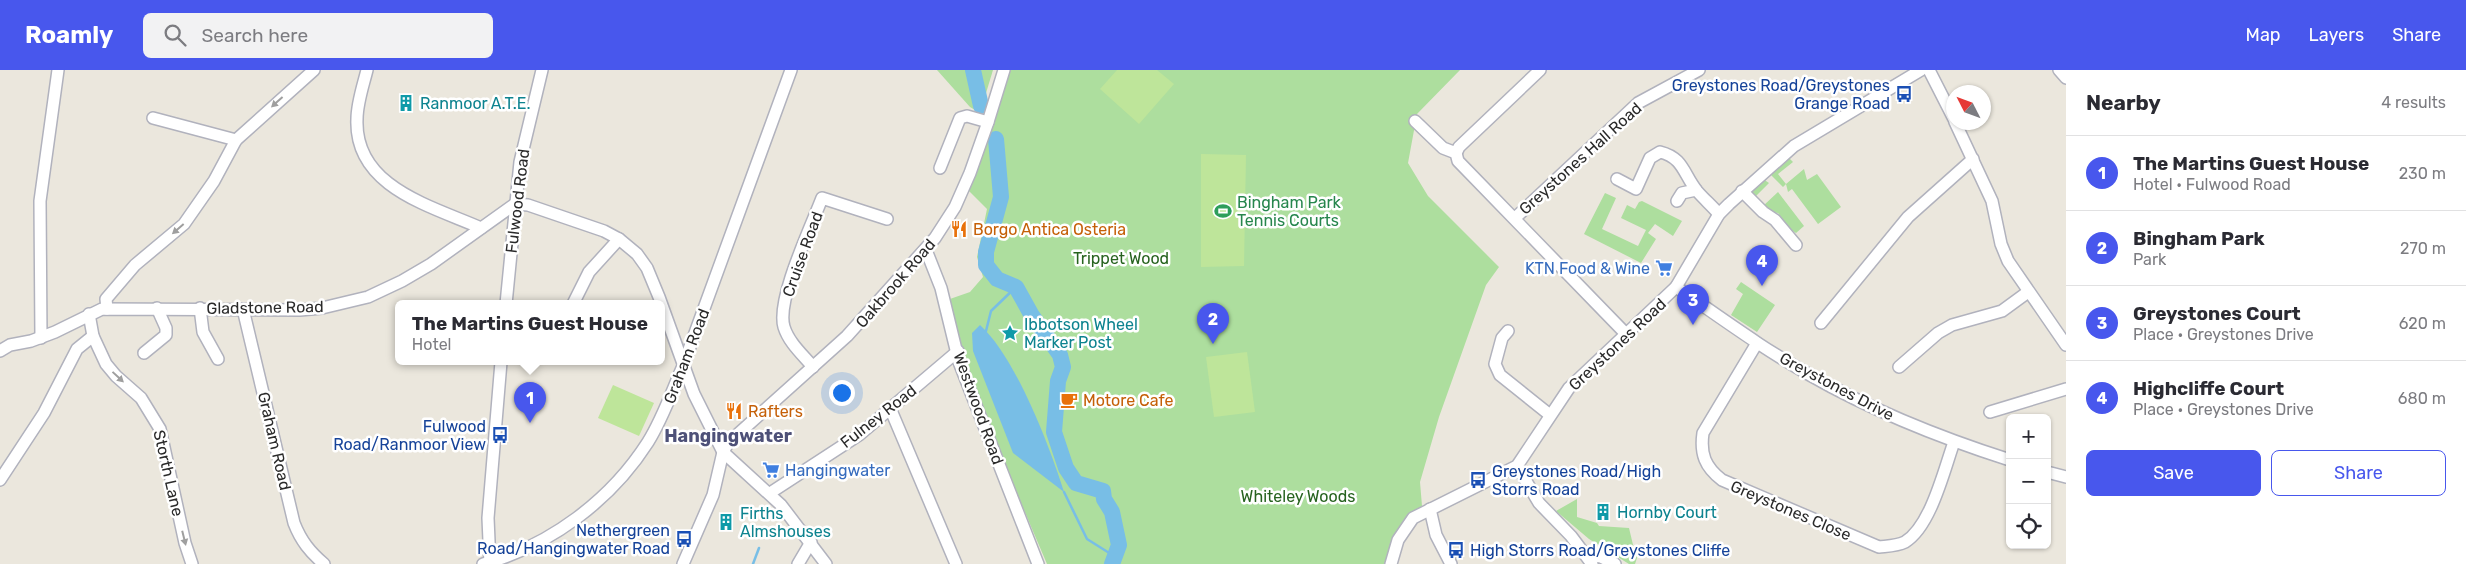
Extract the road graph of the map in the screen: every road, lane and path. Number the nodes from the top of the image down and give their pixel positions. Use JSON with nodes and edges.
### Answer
{"nodes":[{"id":1,"x":58,"y":70,"type":"edge"},
{"id":2,"x":314,"y":70,"type":"edge"},
{"id":3,"x":367,"y":70,"type":"edge"},
{"id":4,"x":542,"y":70,"type":"edge"},
{"id":5,"x":791,"y":70,"type":"edge"},
{"id":6,"x":1004,"y":70,"type":"edge"},
{"id":7,"x":1540,"y":70,"type":"edge"},
{"id":8,"x":1699,"y":70,"type":"edge"},
{"id":9,"x":1921,"y":70,"type":"edge"},
{"id":10,"x":1929,"y":70,"type":"edge"},
{"id":11,"x":2059,"y":70,"type":"edge"},
{"id":12,"x":2066,"y":78,"type":"edge"},
{"id":13,"x":1946,"y":103,"type":"edge"},
{"id":14,"x":153,"y":118,"type":"dead end"},
{"id":15,"x":1415,"y":120,"type":"dead end"},
{"id":16,"x":988,"y":122,"type":"junction"},
{"id":17,"x":1959,"y":130,"type":"edge"},
{"id":18,"x":236,"y":140,"type":"junction"},
{"id":19,"x":1456,"y":153,"type":"junction"},
{"id":20,"x":1973,"y":159,"type":"junction"},
{"id":21,"x":940,"y":168,"type":"dead end"},
{"id":22,"x":1617,"y":179,"type":"dead end"},
{"id":23,"x":1696,"y":190,"type":"junction"},
{"id":24,"x":1742,"y":191,"type":"junction"},
{"id":25,"x":1677,"y":201,"type":"dead end"},
{"id":26,"x":515,"y":204,"type":"junction"},
{"id":27,"x":1719,"y":214,"type":"junction"},
{"id":28,"x":1514,"y":218,"type":"junction"},
{"id":29,"x":887,"y":219,"type":"dead end"},
{"id":30,"x":481,"y":228,"type":"junction"},
{"id":31,"x":619,"y":239,"type":"junction"},
{"id":32,"x":1796,"y":245,"type":"dead end"},
{"id":33,"x":926,"y":250,"type":"junction"},
{"id":34,"x":1676,"y":287,"type":"junction"},
{"id":35,"x":2028,"y":292,"type":"junction"},
{"id":36,"x":506,"y":300,"type":"edge"},
{"id":37,"x":575,"y":300,"type":"edge"},
{"id":38,"x":659,"y":300,"type":"edge"},
{"id":39,"x":157,"y":308,"type":"junction"},
{"id":40,"x":200,"y":308,"type":"junction"},
{"id":41,"x":107,"y":309,"type":"junction"},
{"id":42,"x":243,"y":309,"type":"junction"},
{"id":43,"x":89,"y":314,"type":"junction"},
{"id":44,"x":665,"y":317,"type":"edge"},
{"id":45,"x":1821,"y":323,"type":"dead end"},
{"id":46,"x":1508,"y":331,"type":"dead end"},
{"id":47,"x":1627,"y":335,"type":"junction"},
{"id":48,"x":93,"y":336,"type":"junction"},
{"id":49,"x":41,"y":338,"type":"junction"},
{"id":50,"x":1757,"y":343,"type":"junction"},
{"id":51,"x":2066,"y":345,"type":"edge"},
{"id":52,"x":3,"y":346,"type":"edge"},
{"id":53,"x":958,"y":351,"type":"junction"},
{"id":54,"x":144,"y":353,"type":"dead end"},
{"id":55,"x":218,"y":359,"type":"dead end"},
{"id":56,"x":502,"y":365,"type":"edge"},
{"id":57,"x":683,"y":366,"type":"junction"},
{"id":58,"x":813,"y":367,"type":"junction"},
{"id":59,"x":1899,"y":367,"type":"dead end"},
{"id":60,"x":2066,"y":389,"type":"edge"},
{"id":61,"x":886,"y":412,"type":"junction"},
{"id":62,"x":1990,"y":412,"type":"dead end"},
{"id":63,"x":1550,"y":415,"type":"junction"},
{"id":64,"x":1954,"y":442,"type":"junction"},
{"id":65,"x":723,"y":452,"type":"junction"},
{"id":66,"x":2007,"y":459,"type":"edge"},
{"id":67,"x":1517,"y":466,"type":"junction"},
{"id":68,"x":2051,"y":473,"type":"edge"},
{"id":69,"x":2066,"y":476,"type":"edge"},
{"id":70,"x":0,"y":480,"type":"edge"},
{"id":71,"x":770,"y":493,"type":"junction"},
{"id":72,"x":1430,"y":509,"type":"junction"},
{"id":73,"x":811,"y":542,"type":"junction"},
{"id":74,"x":1588,"y":559,"type":"edge"},
{"id":75,"x":487,"y":563,"type":"edge"},
{"id":76,"x":192,"y":564,"type":"edge"},
{"id":77,"x":324,"y":564,"type":"edge"},
{"id":78,"x":683,"y":564,"type":"edge"},
{"id":79,"x":798,"y":564,"type":"edge"},
{"id":80,"x":826,"y":564,"type":"edge"},
{"id":81,"x":956,"y":564,"type":"edge"},
{"id":82,"x":1038,"y":564,"type":"edge"},
{"id":83,"x":1391,"y":564,"type":"edge"},
{"id":84,"x":1451,"y":564,"type":"edge"},
{"id":85,"x":1615,"y":564,"type":"edge"}],
"edges":[{"from":1,"to":49,"type":"street"},
{"from":2,"to":18,"type":"street","one_way":true},
{"from":3,"to":30,"type":"street"},
{"from":4,"to":26,"type":"street","name":"Fulwood Road"},
{"from":5,"to":57,"type":"street","name":"Graham Road"},
{"from":6,"to":16,"type":"street","name":"Oakbrook Road"},
{"from":7,"to":19,"type":"street"},
{"from":8,"to":28,"type":"street","name":"Greystones Hall Road"},
{"from":9,"to":24,"type":"street","name":"Greystones Road"},
{"from":10,"to":13,"type":"street"},
{"from":11,"to":12,"type":"street"},
{"from":14,"to":18,"type":"street"},
{"from":15,"to":19,"type":"street"},
{"from":16,"to":21,"type":"street"},
{"from":16,"to":33,"type":"street","name":"Oakbrook Road"},
{"from":17,"to":20,"type":"street"},
{"from":18,"to":41,"type":"street","one_way":true},
{"from":19,"to":28,"type":"street"},
{"from":20,"to":35,"type":"street"},
{"from":20,"to":45,"type":"street"},
{"from":22,"to":23,"type":"street"},
{"from":23,"to":25,"type":"street"},
{"from":23,"to":27,"type":"street"},
{"from":24,"to":27,"type":"street","name":"Greystones Road"},
{"from":24,"to":32,"type":"street"},
{"from":26,"to":30,"type":"street","name":"Gladstone Road"},
{"from":26,"to":31,"type":"street"},
{"from":26,"to":36,"type":"street","name":"Fulwood Road"},
{"from":27,"to":34,"type":"street","name":"Greystones Road"},
{"from":28,"to":47,"type":"street"},
{"from":29,"to":58,"type":"street","name":"Cruise Road"},
{"from":30,"to":42,"type":"street","name":"Gladstone Road"},
{"from":31,"to":37,"type":"street"},
{"from":31,"to":38,"type":"street"},
{"from":33,"to":53,"type":"street","name":"Westwood Road"},
{"from":33,"to":58,"type":"street","name":"Oakbrook Road"},
{"from":34,"to":47,"type":"street","name":"Greystones Road"},
{"from":34,"to":50,"type":"street","name":"Greystones Drive"},
{"from":35,"to":51,"type":"street"},
{"from":35,"to":59,"type":"street"},
{"from":39,"to":40,"type":"street","name":"Gladstone Road"},
{"from":39,"to":41,"type":"street","name":"Gladstone Road"},
{"from":39,"to":54,"type":"street"},
{"from":40,"to":42,"type":"street","name":"Gladstone Road"},
{"from":40,"to":55,"type":"street"},
{"from":41,"to":43,"type":"street","name":"Gladstone Road"},
{"from":42,"to":77,"type":"street","name":"Graham Road"},
{"from":43,"to":48,"type":"street","name":"Storth Lane"},
{"from":43,"to":49,"type":"street","name":"Gladstone Road"},
{"from":44,"to":57,"type":"street"},
{"from":46,"to":63,"type":"street"},
{"from":47,"to":63,"type":"street","name":"Greystones Road"},
{"from":48,"to":70,"type":"street"},
{"from":48,"to":76,"type":"street","name":"Storth Lane","one_way":true},
{"from":49,"to":52,"type":"street","name":"Gladstone Road"},
{"from":50,"to":64,"type":"street","name":"Greystones Drive"},
{"from":50,"to":64,"type":"street","name":"Greystones Close"},
{"from":53,"to":61,"type":"street","name":"Fulney Road"},
{"from":53,"to":82,"type":"street","name":"Westwood Road"},
{"from":56,"to":75,"type":"street"},
{"from":57,"to":65,"type":"street"},
{"from":57,"to":75,"type":"street","name":"Graham Road"},
{"from":58,"to":65,"type":"street","name":"Oakbrook Road"},
{"from":60,"to":62,"type":"street"},
{"from":61,"to":71,"type":"street","name":"Fulney Road"},
{"from":61,"to":81,"type":"street"},
{"from":63,"to":67,"type":"street","name":"Greystones Road"},
{"from":64,"to":66,"type":"street","name":"Greystones Drive"},
{"from":65,"to":71,"type":"street"},
{"from":65,"to":78,"type":"street"},
{"from":67,"to":72,"type":"street","name":"Greystones Road"},
{"from":67,"to":74,"type":"street"},
{"from":68,"to":69,"type":"street"},
{"from":71,"to":73,"type":"street"},
{"from":72,"to":83,"type":"street","name":"Greystones Road"},
{"from":72,"to":84,"type":"street"},
{"from":73,"to":79,"type":"street"},
{"from":73,"to":80,"type":"street"},
{"from":74,"to":85,"type":"street"}]}
